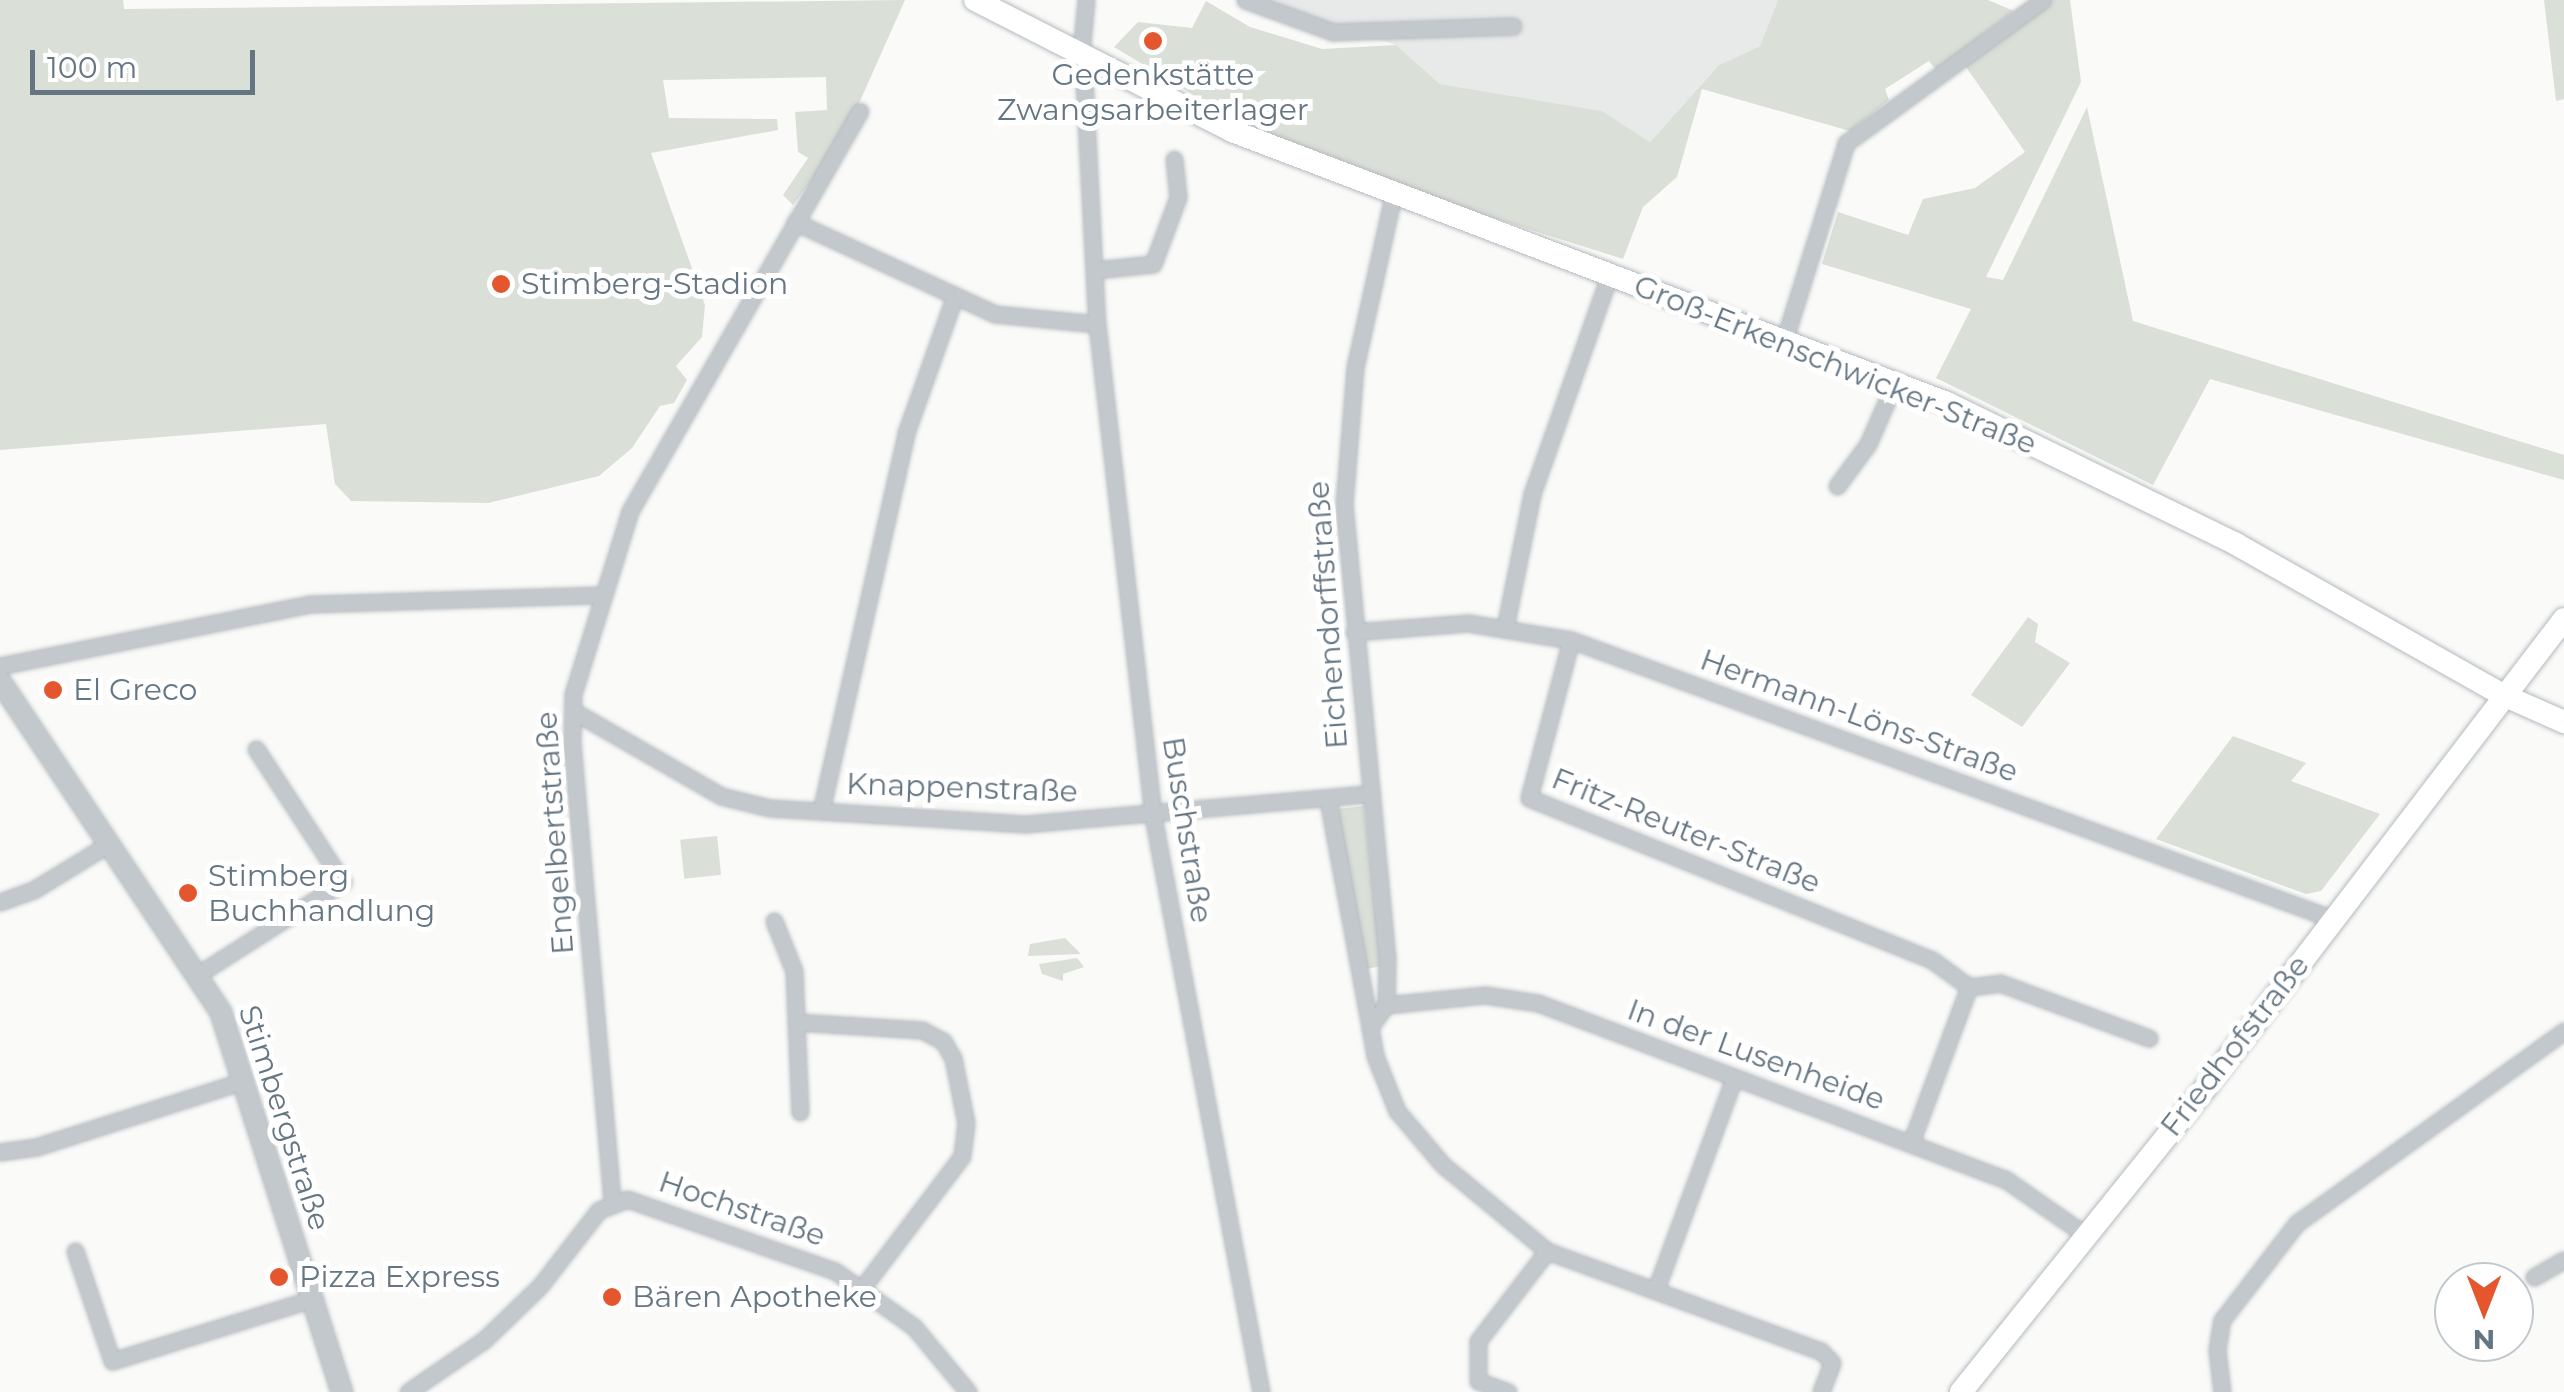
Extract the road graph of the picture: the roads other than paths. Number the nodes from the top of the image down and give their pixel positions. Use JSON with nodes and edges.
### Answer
{"nodes":[{"id":1,"x":975,"y":0,"type":"edge"},
{"id":2,"x":1086,"y":0,"type":"edge"},
{"id":3,"x":1245,"y":0,"type":"edge"},
{"id":4,"x":2043,"y":0,"type":"edge"},
{"id":5,"x":1514,"y":26,"type":"dead end"},
{"id":6,"x":1084,"y":57,"type":"junction"},
{"id":7,"x":860,"y":111,"type":"dead end"},
{"id":8,"x":1174,"y":159,"type":"dead end"},
{"id":9,"x":1393,"y":196,"type":"junction"},
{"id":10,"x":795,"y":222,"type":"junction"},
{"id":11,"x":1094,"y":270,"type":"junction"},
{"id":12,"x":1610,"y":274,"type":"junction"},
{"id":13,"x":954,"y":298,"type":"junction"},
{"id":14,"x":1097,"y":324,"type":"junction"},
{"id":15,"x":1785,"y":338,"type":"junction"},
{"id":16,"x":1894,"y":382,"type":"junction"},
{"id":17,"x":1837,"y":486,"type":"dead end"},
{"id":18,"x":601,"y":596,"type":"junction"},
{"id":19,"x":2564,"y":619,"type":"edge"},
{"id":20,"x":1505,"y":628,"type":"junction"},
{"id":21,"x":1354,"y":632,"type":"junction"},
{"id":22,"x":1570,"y":640,"type":"junction"},
{"id":23,"x":0,"y":666,"type":"edge"},
{"id":24,"x":0,"y":681,"type":"edge"},
{"id":25,"x":2504,"y":695,"type":"junction"},
{"id":26,"x":575,"y":712,"type":"junction"},
{"id":27,"x":2564,"y":722,"type":"edge"},
{"id":28,"x":256,"y":750,"type":"dead end"},
{"id":29,"x":1370,"y":794,"type":"junction"},
{"id":30,"x":1328,"y":800,"type":"junction"},
{"id":31,"x":821,"y":811,"type":"junction"},
{"id":32,"x":1153,"y":816,"type":"junction"},
{"id":33,"x":110,"y":843,"type":"junction"},
{"id":34,"x":0,"y":902,"type":"edge"},
{"id":35,"x":2333,"y":919,"type":"junction"},
{"id":36,"x":774,"y":921,"type":"dead end"},
{"id":37,"x":197,"y":975,"type":"junction"},
{"id":38,"x":1969,"y":986,"type":"junction"},
{"id":39,"x":1386,"y":1005,"type":"junction"},
{"id":40,"x":796,"y":1022,"type":"junction"},
{"id":41,"x":1370,"y":1027,"type":"junction"},
{"id":42,"x":2564,"y":1031,"type":"edge"},
{"id":43,"x":2149,"y":1038,"type":"dead end"},
{"id":44,"x":243,"y":1081,"type":"junction"},
{"id":45,"x":1733,"y":1081,"type":"junction"},
{"id":46,"x":800,"y":1112,"type":"dead end"},
{"id":47,"x":1912,"y":1140,"type":"junction"},
{"id":48,"x":0,"y":1152,"type":"edge"},
{"id":49,"x":612,"y":1200,"type":"junction"},
{"id":50,"x":2087,"y":1236,"type":"junction"},
{"id":51,"x":75,"y":1251,"type":"dead end"},
{"id":52,"x":1547,"y":1252,"type":"junction"},
{"id":53,"x":2564,"y":1260,"type":"edge"},
{"id":54,"x":2534,"y":1277,"type":"dead end"},
{"id":55,"x":863,"y":1287,"type":"junction"},
{"id":56,"x":1656,"y":1289,"type":"junction"},
{"id":57,"x":312,"y":1299,"type":"junction"},
{"id":58,"x":342,"y":1392,"type":"edge"},
{"id":59,"x":408,"y":1392,"type":"edge"},
{"id":60,"x":968,"y":1392,"type":"edge"},
{"id":61,"x":1261,"y":1392,"type":"edge"},
{"id":62,"x":1508,"y":1392,"type":"edge"},
{"id":63,"x":1821,"y":1392,"type":"edge"},
{"id":64,"x":1961,"y":1392,"type":"edge"},
{"id":65,"x":2222,"y":1392,"type":"edge"}],
"edges":[{"from":1,"to":6,"type":"main road","name":"Groß-Erkenschwicker-Straße"},
{"from":2,"to":6,"type":"street","name":"Buschstraße"},
{"from":3,"to":5,"type":"street"},
{"from":4,"to":15,"type":"street"},
{"from":6,"to":9,"type":"main road","name":"Groß-Erkenschwicker-Straße"},
{"from":6,"to":11,"type":"street","name":"Buschstraße"},
{"from":7,"to":10,"type":"street","name":"Engelbertstraße"},
{"from":8,"to":11,"type":"street"},
{"from":9,"to":12,"type":"main road","name":"Groß-Erkenschwicker-Straße"},
{"from":9,"to":21,"type":"street","name":"Eichendorffstraße"},
{"from":10,"to":13,"type":"street"},
{"from":10,"to":18,"type":"street","name":"Engelbertstraße"},
{"from":11,"to":14,"type":"street","name":"Buschstraße"},
{"from":12,"to":15,"type":"main road","name":"Groß-Erkenschwicker-Straße"},
{"from":12,"to":20,"type":"street"},
{"from":13,"to":14,"type":"street"},
{"from":13,"to":31,"type":"street"},
{"from":14,"to":32,"type":"street","name":"Buschstraße"},
{"from":15,"to":16,"type":"main road","name":"Groß-Erkenschwicker-Straße"},
{"from":16,"to":17,"type":"street"},
{"from":16,"to":25,"type":"main road","name":"Groß-Erkenschwicker-Straße"},
{"from":18,"to":23,"type":"street"},
{"from":18,"to":26,"type":"street","name":"Engelbertstraße"},
{"from":19,"to":25,"type":"main road","name":"Friedhofstraße"},
{"from":20,"to":21,"type":"street","name":"Hermann-Löns-Straße"},
{"from":20,"to":22,"type":"street","name":"Hermann-Löns-Straße"},
{"from":21,"to":29,"type":"street","name":"Eichendorffstraße"},
{"from":22,"to":35,"type":"street","name":"Hermann-Löns-Straße"},
{"from":22,"to":38,"type":"street","name":"Fritz-Reuter-Straße"},
{"from":24,"to":33,"type":"street","name":"Stimbergstraße"},
{"from":25,"to":27,"type":"main road","name":"Groß-Erkenschwicker-Straße"},
{"from":25,"to":35,"type":"main road","name":"Friedhofstraße"},
{"from":26,"to":31,"type":"street","name":"Knappenstraße"},
{"from":26,"to":49,"type":"street","name":"Engelbertstraße"},
{"from":28,"to":37,"type":"street"},
{"from":29,"to":30,"type":"street","name":"Knappenstraße"},
{"from":29,"to":39,"type":"street","name":"Eichendorffstraße"},
{"from":30,"to":32,"type":"street","name":"Knappenstraße"},
{"from":30,"to":41,"type":"street"},
{"from":31,"to":32,"type":"street","name":"Knappenstraße"},
{"from":32,"to":61,"type":"street","name":"Buschstraße"},
{"from":33,"to":34,"type":"street"},
{"from":33,"to":37,"type":"street","name":"Stimbergstraße"},
{"from":35,"to":50,"type":"main road","name":"Friedhofstraße"},
{"from":36,"to":40,"type":"street"},
{"from":37,"to":44,"type":"street","name":"Stimbergstraße"},
{"from":38,"to":43,"type":"street"},
{"from":38,"to":47,"type":"street"},
{"from":39,"to":41,"type":"street"},
{"from":39,"to":45,"type":"street","name":"In der Lusenheide"},
{"from":40,"to":46,"type":"street"},
{"from":40,"to":55,"type":"street"},
{"from":41,"to":52,"type":"street"},
{"from":42,"to":65,"type":"street"},
{"from":44,"to":48,"type":"street"},
{"from":44,"to":57,"type":"street","name":"Stimbergstraße"},
{"from":45,"to":47,"type":"street","name":"In der Lusenheide"},
{"from":45,"to":56,"type":"street"},
{"from":47,"to":50,"type":"street","name":"In der Lusenheide"},
{"from":49,"to":55,"type":"street","name":"Hochstraße"},
{"from":49,"to":59,"type":"street","name":"Hochstraße"},
{"from":50,"to":64,"type":"main road","name":"Friedhofstraße"},
{"from":51,"to":57,"type":"street"},
{"from":52,"to":56,"type":"street"},
{"from":52,"to":62,"type":"street"},
{"from":53,"to":54,"type":"street"},
{"from":55,"to":60,"type":"street","name":"Hochstraße"},
{"from":56,"to":63,"type":"street"},
{"from":57,"to":58,"type":"street","name":"Stimbergstraße"}]}
